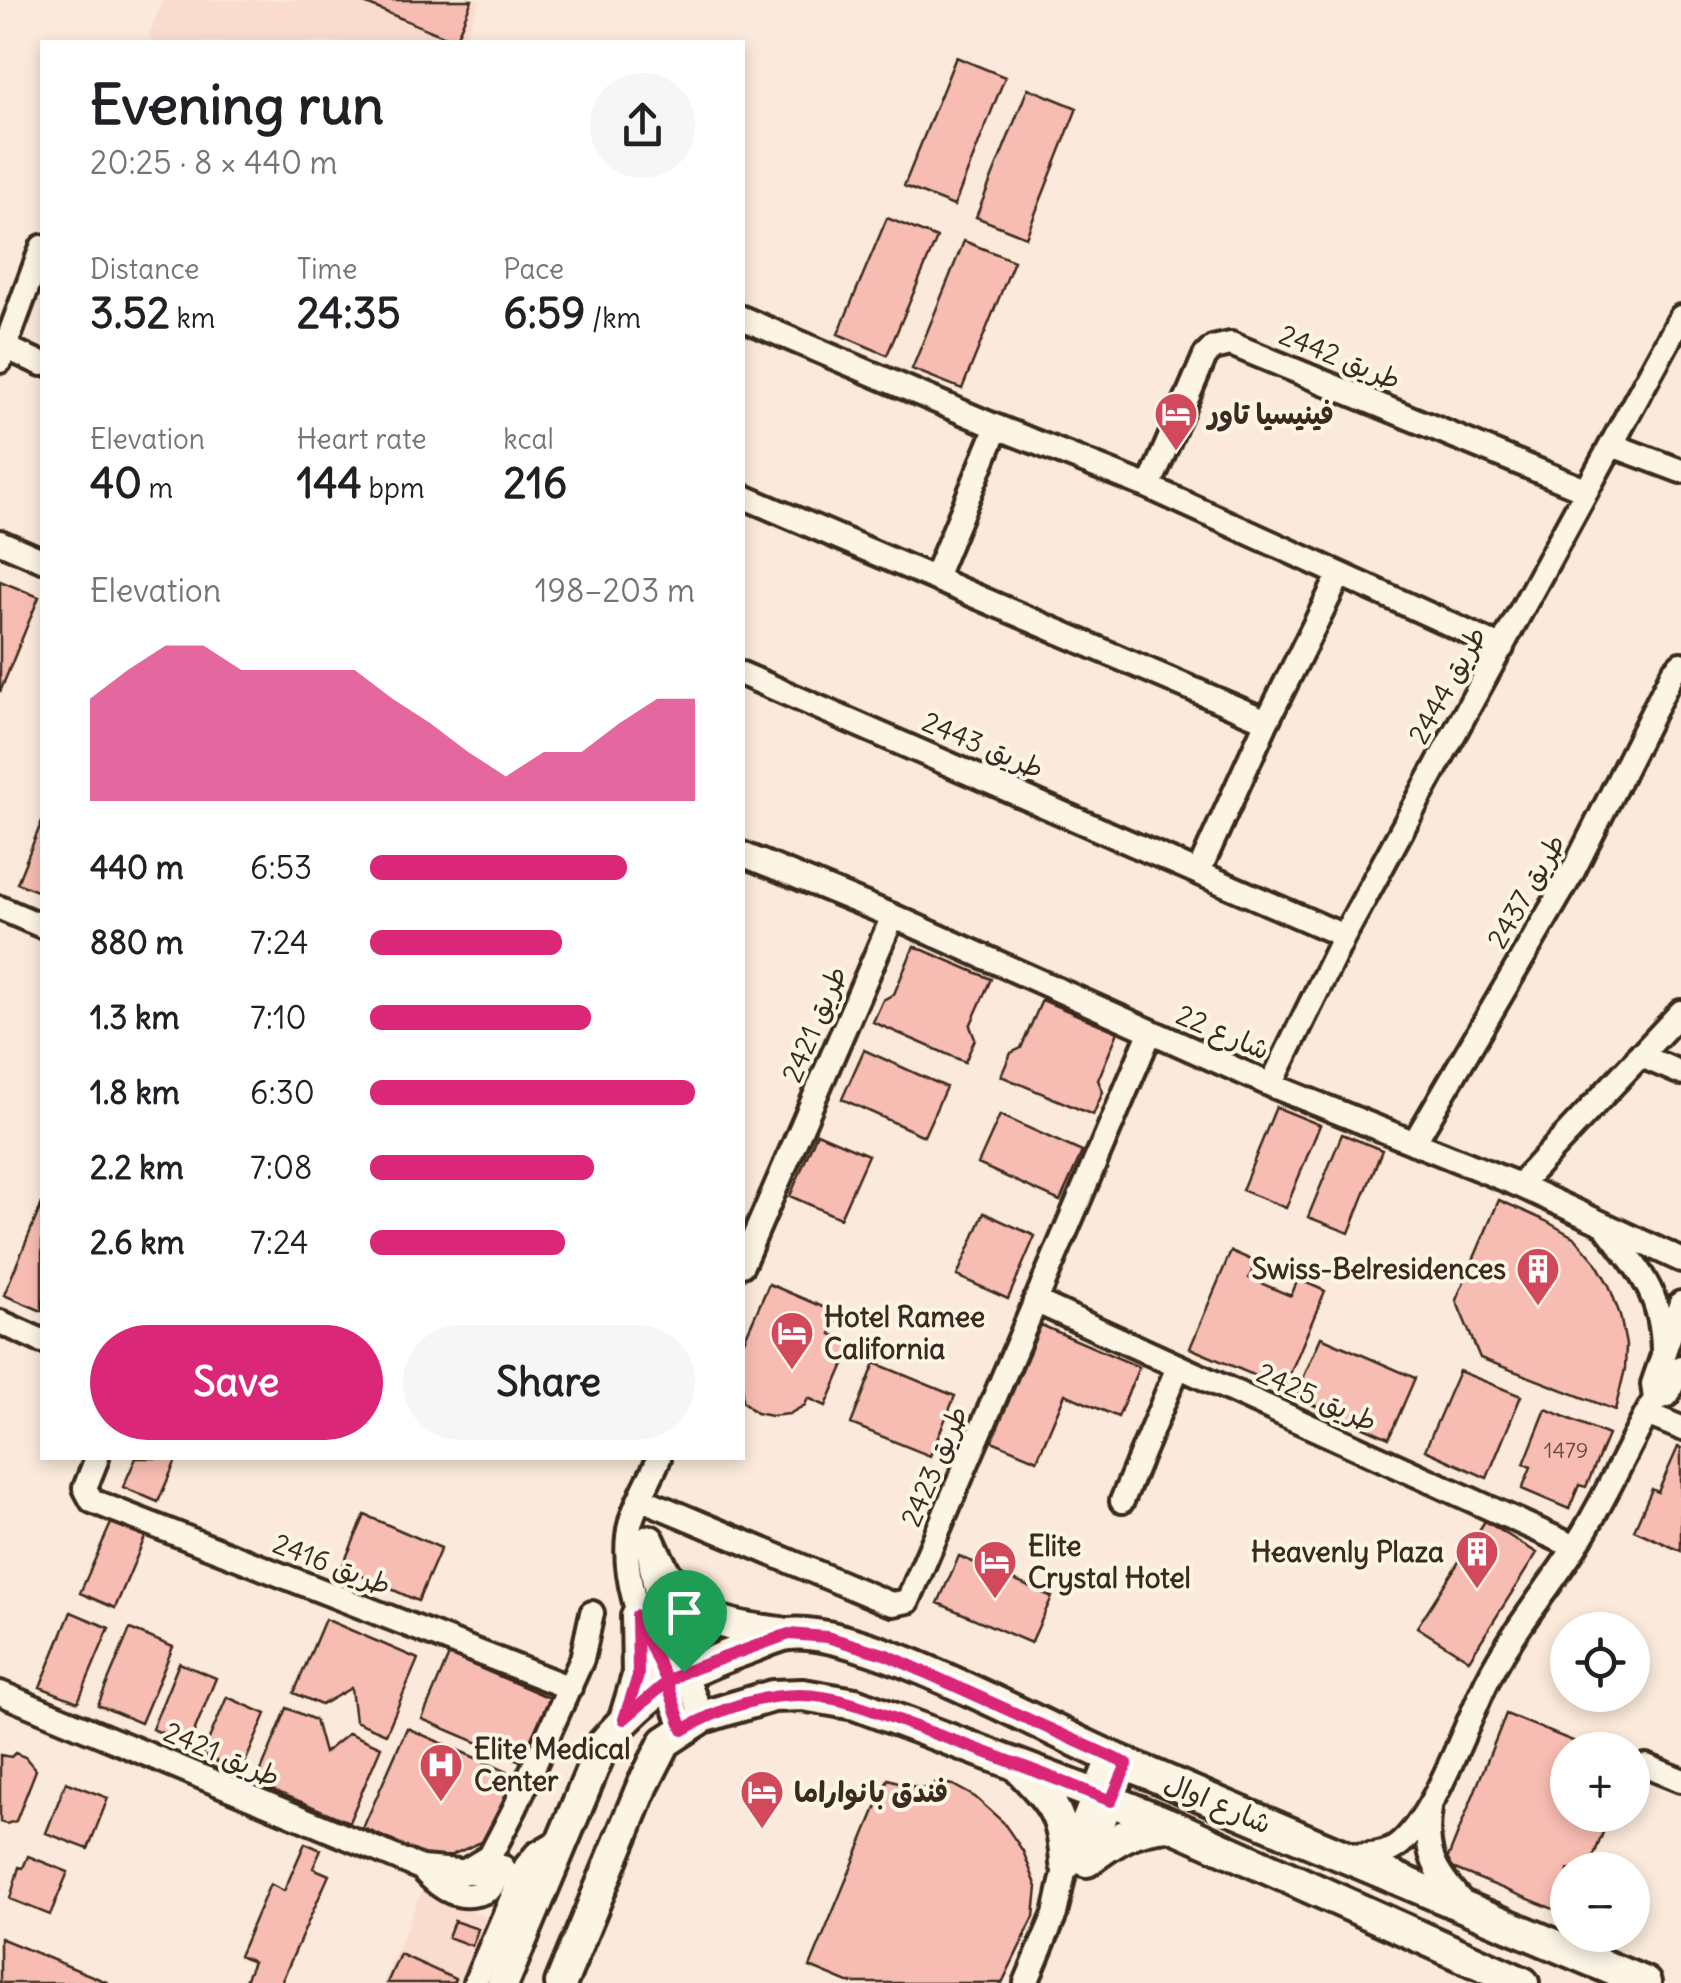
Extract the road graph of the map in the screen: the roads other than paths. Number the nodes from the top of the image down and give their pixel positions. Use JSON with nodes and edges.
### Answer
{"nodes":[{"id":1,"x":40,"y":253,"type":"edge"},
{"id":2,"x":1681,"y":317,"type":"edge"},
{"id":3,"x":745,"y":319,"type":"edge"},
{"id":4,"x":3,"y":354,"type":"edge"},
{"id":5,"x":40,"y":363,"type":"edge"},
{"id":6,"x":997,"y":427,"type":"junction"},
{"id":7,"x":1612,"y":445,"type":"junction"},
{"id":8,"x":1681,"y":472,"type":"edge"},
{"id":9,"x":1149,"y":487,"type":"junction"},
{"id":10,"x":1585,"y":490,"type":"junction"},
{"id":11,"x":745,"y":497,"type":"edge"},
{"id":12,"x":0,"y":542,"type":"edge"},
{"id":13,"x":40,"y":559,"type":"edge"},
{"id":14,"x":1339,"y":576,"type":"junction"},
{"id":15,"x":934,"y":577,"type":"junction"},
{"id":16,"x":1502,"y":648,"type":"junction"},
{"id":17,"x":1681,"y":664,"type":"edge"},
{"id":18,"x":745,"y":675,"type":"edge"},
{"id":19,"x":1267,"y":721,"type":"junction"},
{"id":20,"x":745,"y":855,"type":"edge"},
{"id":21,"x":1199,"y":872,"type":"junction"},
{"id":22,"x":0,"y":908,"type":"edge"},
{"id":23,"x":893,"y":916,"type":"junction"},
{"id":24,"x":40,"y":925,"type":"edge"},
{"id":25,"x":1344,"y":936,"type":"junction"},
{"id":26,"x":1681,"y":1012,"type":"edge"},
{"id":27,"x":1150,"y":1033,"type":"junction"},
{"id":28,"x":1639,"y":1055,"type":"junction"},
{"id":29,"x":1681,"y":1072,"type":"edge"},
{"id":30,"x":1271,"y":1085,"type":"junction"},
{"id":31,"x":1414,"y":1143,"type":"junction"},
{"id":32,"x":1519,"y":1184,"type":"junction"},
{"id":33,"x":1603,"y":1224,"type":"junction"},
{"id":34,"x":745,"y":1258,"type":"edge"},
{"id":35,"x":1681,"y":1260,"type":"edge"},
{"id":36,"x":1035,"y":1301,"type":"junction"},
{"id":37,"x":1681,"y":1303,"type":"edge"},
{"id":38,"x":0,"y":1322,"type":"edge"},
{"id":39,"x":40,"y":1340,"type":"edge"},
{"id":40,"x":1672,"y":1360,"type":"edge"},
{"id":41,"x":1178,"y":1367,"type":"junction"},
{"id":42,"x":1651,"y":1407,"type":"junction"},
{"id":43,"x":1681,"y":1428,"type":"edge"},
{"id":44,"x":96,"y":1460,"type":"edge"},
{"id":45,"x":659,"y":1460,"type":"edge"},
{"id":46,"x":642,"y":1499,"type":"junction"},
{"id":47,"x":1122,"y":1501,"type":"dead end"},
{"id":48,"x":648,"y":1541,"type":"junction"},
{"id":49,"x":1575,"y":1548,"type":"junction"},
{"id":50,"x":592,"y":1613,"type":"dead end"},
{"id":51,"x":637,"y":1616,"type":"junction"},
{"id":52,"x":789,"y":1634,"type":"junction"},
{"id":53,"x":676,"y":1677,"type":"junction"},
{"id":54,"x":570,"y":1688,"type":"junction"},
{"id":55,"x":0,"y":1694,"type":"edge"},
{"id":56,"x":624,"y":1719,"type":"junction"},
{"id":57,"x":693,"y":1724,"type":"junction"},
{"id":58,"x":1118,"y":1760,"type":"junction"},
{"id":59,"x":1012,"y":1762,"type":"junction"},
{"id":60,"x":1650,"y":1768,"type":"edge"},
{"id":61,"x":1681,"y":1780,"type":"edge"},
{"id":62,"x":1103,"y":1797,"type":"junction"},
{"id":63,"x":1430,"y":1804,"type":"junction"},
{"id":64,"x":515,"y":1808,"type":"junction"},
{"id":65,"x":1172,"y":1825,"type":"junction"},
{"id":66,"x":562,"y":1839,"type":"junction"},
{"id":67,"x":1343,"y":1858,"type":"junction"},
{"id":68,"x":1077,"y":1863,"type":"junction"},
{"id":69,"x":421,"y":1868,"type":"junction"},
{"id":70,"x":462,"y":1873,"type":"junction"},
{"id":71,"x":510,"y":1876,"type":"junction"},
{"id":72,"x":1468,"y":1908,"type":"junction"},
{"id":73,"x":1514,"y":1981,"type":"edge"},
{"id":74,"x":476,"y":1983,"type":"edge"},
{"id":75,"x":503,"y":1983,"type":"edge"},
{"id":76,"x":561,"y":1983,"type":"edge"},
{"id":77,"x":1026,"y":1983,"type":"edge"},
{"id":78,"x":1645,"y":1983,"type":"edge"}],
"edges":[{"from":1,"to":4,"type":"street"},
{"from":2,"to":7,"type":"street","name":"طريق 2444"},
{"from":3,"to":6,"type":"street"},
{"from":4,"to":5,"type":"street"},
{"from":6,"to":9,"type":"street"},
{"from":6,"to":15,"type":"street"},
{"from":7,"to":8,"type":"street"},
{"from":7,"to":10,"type":"street","name":"طريق 2444"},
{"from":9,"to":10,"type":"street","name":"طريق 2442"},
{"from":9,"to":14,"type":"street"},
{"from":10,"to":16,"type":"street","name":"طريق 2444"},
{"from":11,"to":15,"type":"street"},
{"from":12,"to":13,"type":"street"},
{"from":14,"to":16,"type":"street"},
{"from":14,"to":19,"type":"street"},
{"from":15,"to":19,"type":"street"},
{"from":16,"to":25,"type":"street","name":"طريق 2444"},
{"from":17,"to":31,"type":"street","name":"طريق 2437"},
{"from":18,"to":21,"type":"street","name":"طريق 2443"},
{"from":19,"to":21,"type":"street"},
{"from":20,"to":23,"type":"street","name":"شارع 22"},
{"from":21,"to":25,"type":"street","name":"طريق 2443"},
{"from":22,"to":24,"type":"street"},
{"from":23,"to":27,"type":"street","name":"شارع 22"},
{"from":23,"to":34,"type":"street","name":"طريق 2421"},
{"from":25,"to":30,"type":"street","name":"طريق 2444"},
{"from":26,"to":28,"type":"street"},
{"from":27,"to":30,"type":"street","name":"شارع 22"},
{"from":27,"to":36,"type":"street","name":"طريق 2423"},
{"from":28,"to":29,"type":"street"},
{"from":28,"to":32,"type":"street"},
{"from":30,"to":31,"type":"street","name":"شارع 22"},
{"from":31,"to":32,"type":"street","name":"شارع 22"},
{"from":32,"to":33,"type":"street","name":"شارع 22"},
{"from":33,"to":35,"type":"street","name":"شارع 22"},
{"from":33,"to":40,"type":"street"},
{"from":36,"to":41,"type":"street","name":"طريق 2425"},
{"from":36,"to":46,"type":"street","name":"طريق 2423"},
{"from":37,"to":40,"type":"street"},
{"from":38,"to":39,"type":"street"},
{"from":40,"to":42,"type":"street"},
{"from":41,"to":47,"type":"street"},
{"from":41,"to":49,"type":"street","name":"طريق 2425"},
{"from":42,"to":43,"type":"street"},
{"from":42,"to":49,"type":"street"},
{"from":44,"to":54,"type":"street","name":"طريق 2416"},
{"from":45,"to":46,"type":"street"},
{"from":46,"to":48,"type":"street"},
{"from":46,"to":51,"type":"street"},
{"from":48,"to":52,"type":"main road"},
{"from":48,"to":53,"type":"street"},
{"from":49,"to":63,"type":"street"},
{"from":50,"to":54,"type":"street","name":"طريق 2421"},
{"from":51,"to":53,"type":"street"},
{"from":51,"to":56,"type":"main road"},
{"from":52,"to":53,"type":"main road","name":"شارع اوال"},
{"from":52,"to":58,"type":"main road","name":"شارع اوال"},
{"from":53,"to":56,"type":"main road","name":"شارع اوال"},
{"from":53,"to":57,"type":"street"},
{"from":54,"to":64,"type":"street","name":"طريق 2421"},
{"from":55,"to":69,"type":"street","name":"طريق 2421"},
{"from":56,"to":66,"type":"main road","name":"شارع اوال"},
{"from":57,"to":59,"type":"main road","name":"شارع اوال"},
{"from":57,"to":76,"type":"main road"},
{"from":58,"to":62,"type":"street"},
{"from":58,"to":67,"type":"main road","name":"شارع اوال"},
{"from":59,"to":62,"type":"main road","name":"شارع اوال"},
{"from":59,"to":68,"type":"main road"},
{"from":60,"to":61,"type":"street"},
{"from":62,"to":65,"type":"main road","name":"شارع اوال"},
{"from":62,"to":68,"type":"street"},
{"from":63,"to":67,"type":"street"},
{"from":63,"to":72,"type":"street"},
{"from":64,"to":70,"type":"street","name":"طريق 2421"},
{"from":64,"to":71,"type":"street","name":"طريق 2421"},
{"from":65,"to":68,"type":"main road"},
{"from":65,"to":73,"type":"main road","name":"شارع اوال"},
{"from":66,"to":71,"type":"street","name":"طريق 2421"},
{"from":66,"to":75,"type":"main road","name":"شارع اوال"},
{"from":67,"to":72,"type":"main road","name":"شارع اوال"},
{"from":68,"to":77,"type":"street"},
{"from":69,"to":70,"type":"street","name":"طريق 2421"},
{"from":69,"to":71,"type":"street","name":"طريق 2421"},
{"from":70,"to":71,"type":"street","name":"طريق 2421"},
{"from":71,"to":74,"type":"street","name":"طريق 2421"},
{"from":72,"to":78,"type":"main road","name":"شارع اوال"}]}
